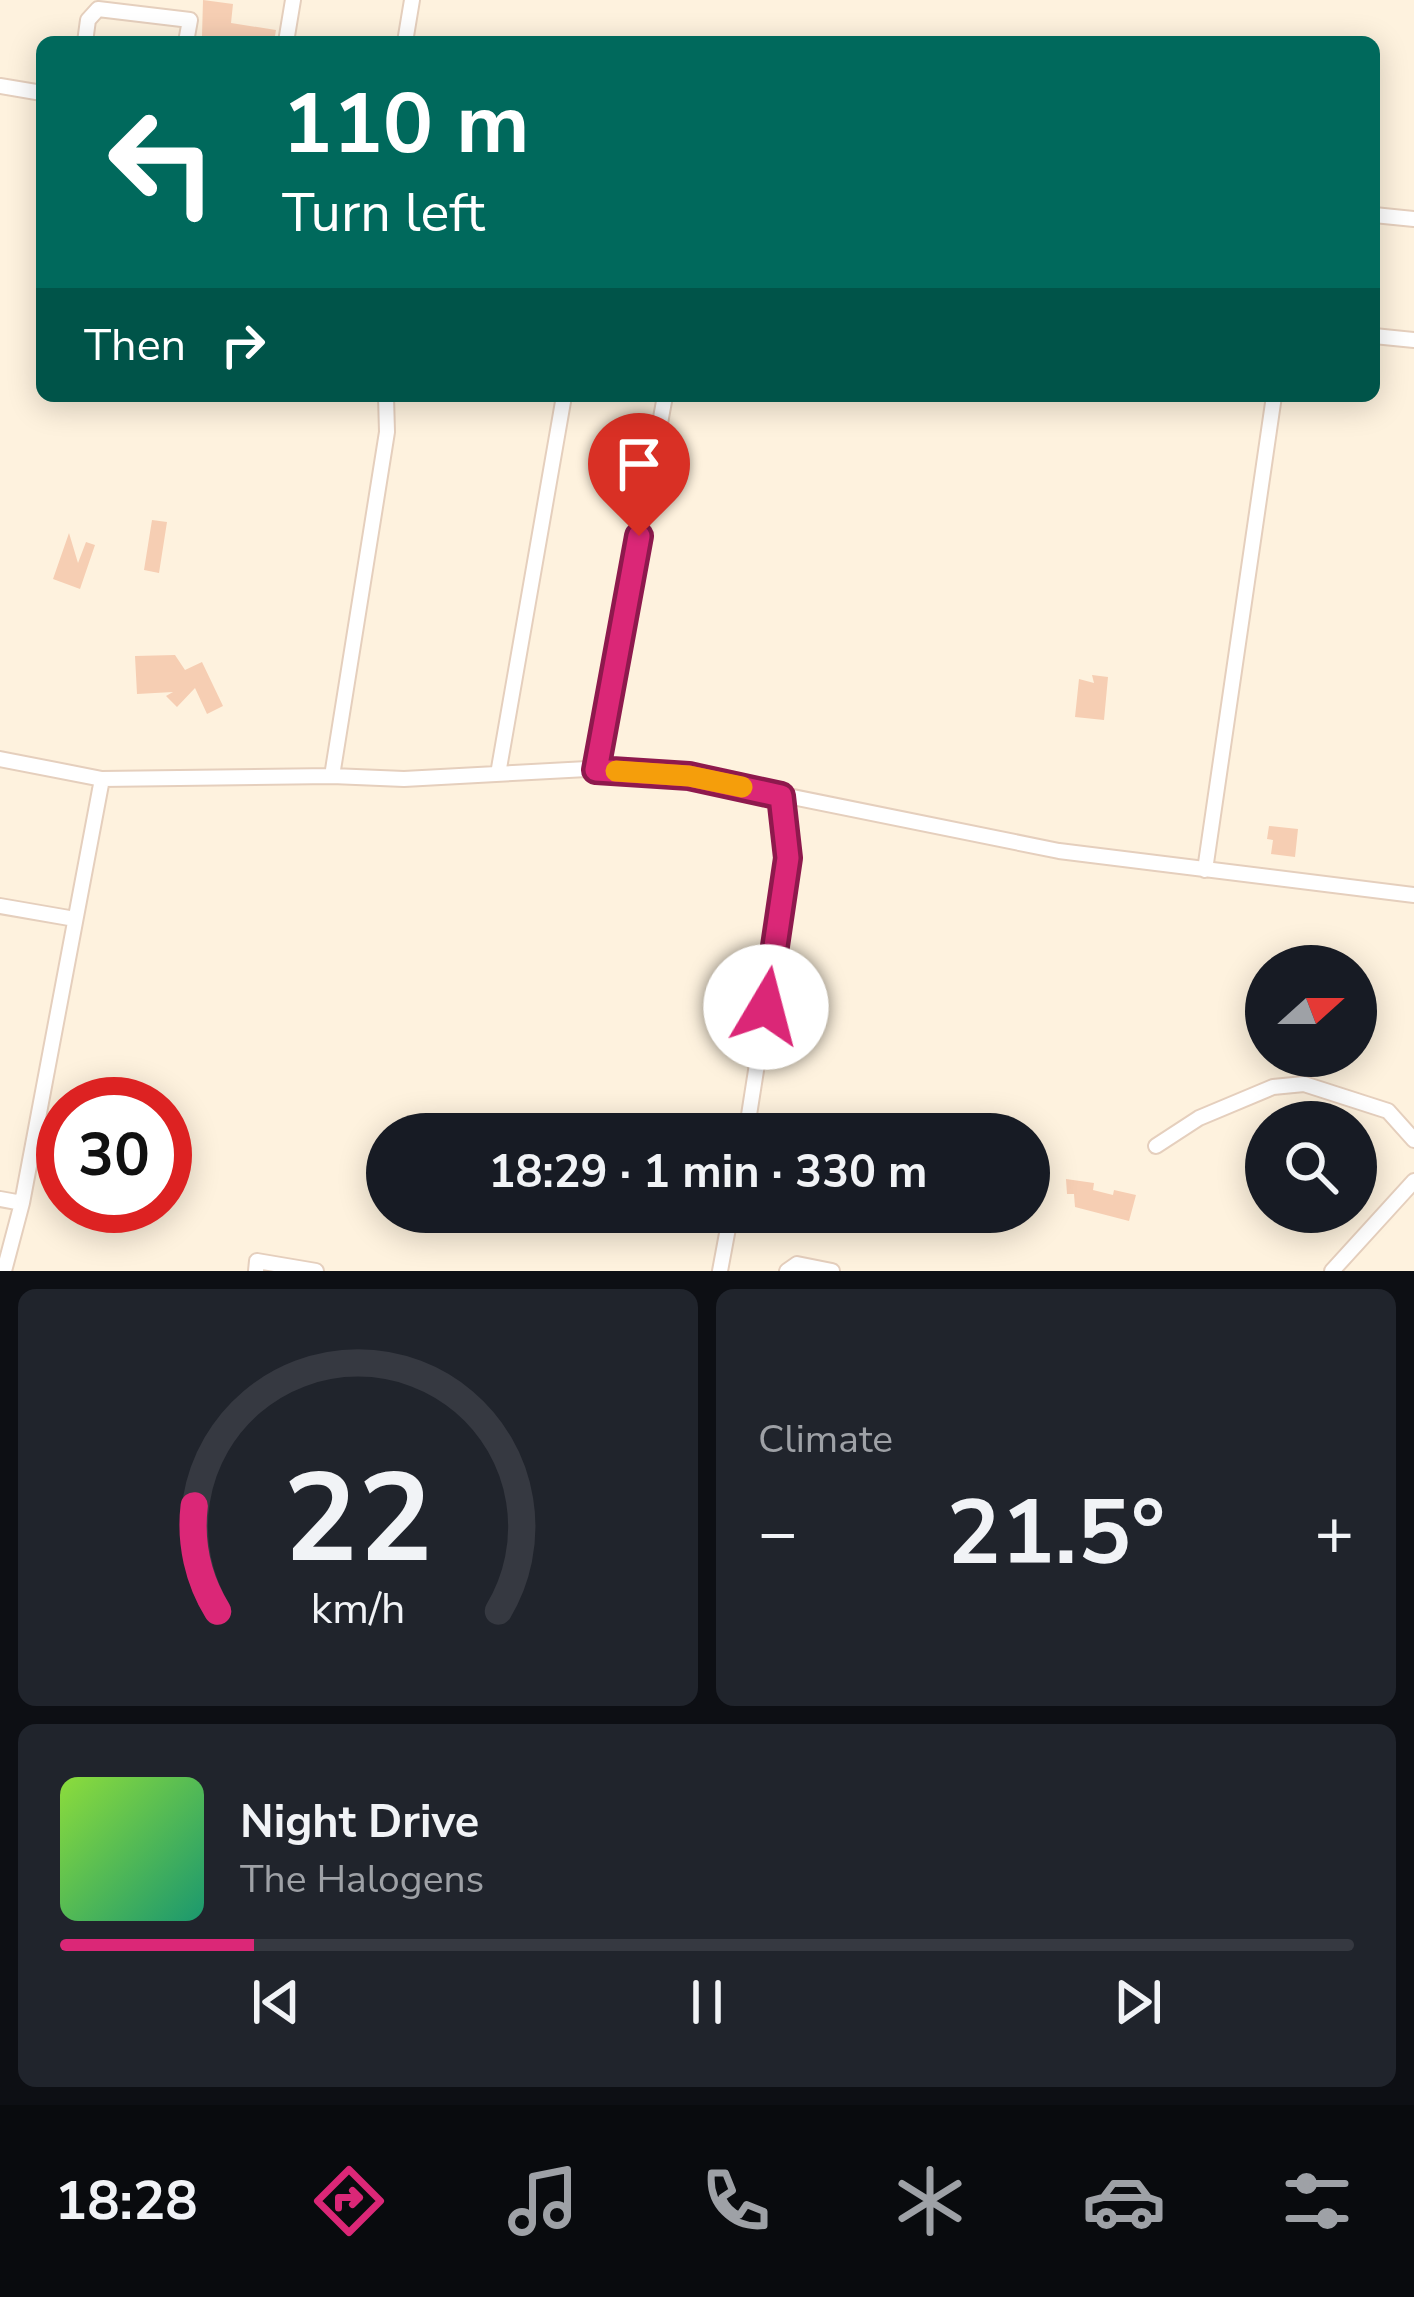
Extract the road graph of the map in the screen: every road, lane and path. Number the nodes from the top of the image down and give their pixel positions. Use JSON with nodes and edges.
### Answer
{"nodes":[{"id":1,"x":192,"y":0,"type":"edge"},
{"id":2,"x":293,"y":0,"type":"edge"},
{"id":3,"x":412,"y":0,"type":"edge"},
{"id":4,"x":190,"y":20,"type":"junction"},
{"id":5,"x":86,"y":36,"type":"edge"},
{"id":6,"x":187,"y":36,"type":"edge"},
{"id":7,"x":287,"y":36,"type":"edge"},
{"id":8,"x":406,"y":36,"type":"edge"},
{"id":9,"x":0,"y":86,"type":"edge"},
{"id":10,"x":36,"y":92,"type":"edge"},
{"id":11,"x":1380,"y":216,"type":"edge"},
{"id":12,"x":1414,"y":219,"type":"edge"},
{"id":13,"x":1380,"y":336,"type":"edge"},
{"id":14,"x":1414,"y":340,"type":"edge"},
{"id":15,"x":386,"y":402,"type":"edge"},
{"id":16,"x":563,"y":402,"type":"edge"},
{"id":17,"x":664,"y":402,"type":"edge"},
{"id":18,"x":1273,"y":402,"type":"edge"},
{"id":19,"x":0,"y":759,"type":"edge"},
{"id":20,"x":596,"y":770,"type":"junction"},
{"id":21,"x":498,"y":774,"type":"junction"},
{"id":22,"x":332,"y":776,"type":"junction"},
{"id":23,"x":102,"y":779,"type":"junction"},
{"id":24,"x":781,"y":796,"type":"junction"},
{"id":25,"x":1205,"y":870,"type":"junction"},
{"id":26,"x":1414,"y":895,"type":"edge"},
{"id":27,"x":0,"y":906,"type":"edge"},
{"id":28,"x":75,"y":919,"type":"junction"},
{"id":29,"x":749,"y":1113,"type":"edge"},
{"id":30,"x":1414,"y":1140,"type":"edge"},
{"id":31,"x":1156,"y":1147,"type":"dead end"},
{"id":32,"x":1414,"y":1181,"type":"edge"},
{"id":33,"x":0,"y":1199,"type":"edge"},
{"id":34,"x":22,"y":1203,"type":"junction"},
{"id":35,"x":727,"y":1233,"type":"edge"},
{"id":36,"x":4,"y":1271,"type":"edge"},
{"id":37,"x":256,"y":1271,"type":"edge"},
{"id":38,"x":316,"y":1271,"type":"edge"},
{"id":39,"x":720,"y":1271,"type":"edge"},
{"id":40,"x":787,"y":1271,"type":"edge"},
{"id":41,"x":832,"y":1271,"type":"edge"},
{"id":42,"x":1332,"y":1271,"type":"edge"}],
"edges":[{"from":1,"to":4,"type":"street"},
{"from":2,"to":7,"type":"street"},
{"from":3,"to":8,"type":"street"},
{"from":4,"to":5,"type":"street"},
{"from":4,"to":6,"type":"street"},
{"from":9,"to":10,"type":"street"},
{"from":11,"to":12,"type":"street"},
{"from":13,"to":14,"type":"street"},
{"from":15,"to":22,"type":"street"},
{"from":16,"to":21,"type":"street"},
{"from":17,"to":20,"type":"street"},
{"from":18,"to":25,"type":"street"},
{"from":19,"to":23,"type":"street"},
{"from":20,"to":21,"type":"street"},
{"from":20,"to":24,"type":"street"},
{"from":21,"to":22,"type":"street"},
{"from":22,"to":23,"type":"street"},
{"from":23,"to":28,"type":"street"},
{"from":24,"to":25,"type":"street"},
{"from":24,"to":29,"type":"street"},
{"from":25,"to":26,"type":"street"},
{"from":27,"to":28,"type":"street"},
{"from":28,"to":34,"type":"street"},
{"from":30,"to":31,"type":"street"},
{"from":32,"to":42,"type":"street"},
{"from":33,"to":34,"type":"street"},
{"from":34,"to":36,"type":"street"},
{"from":35,"to":39,"type":"street"},
{"from":37,"to":38,"type":"street"},
{"from":40,"to":41,"type":"street"}]}
